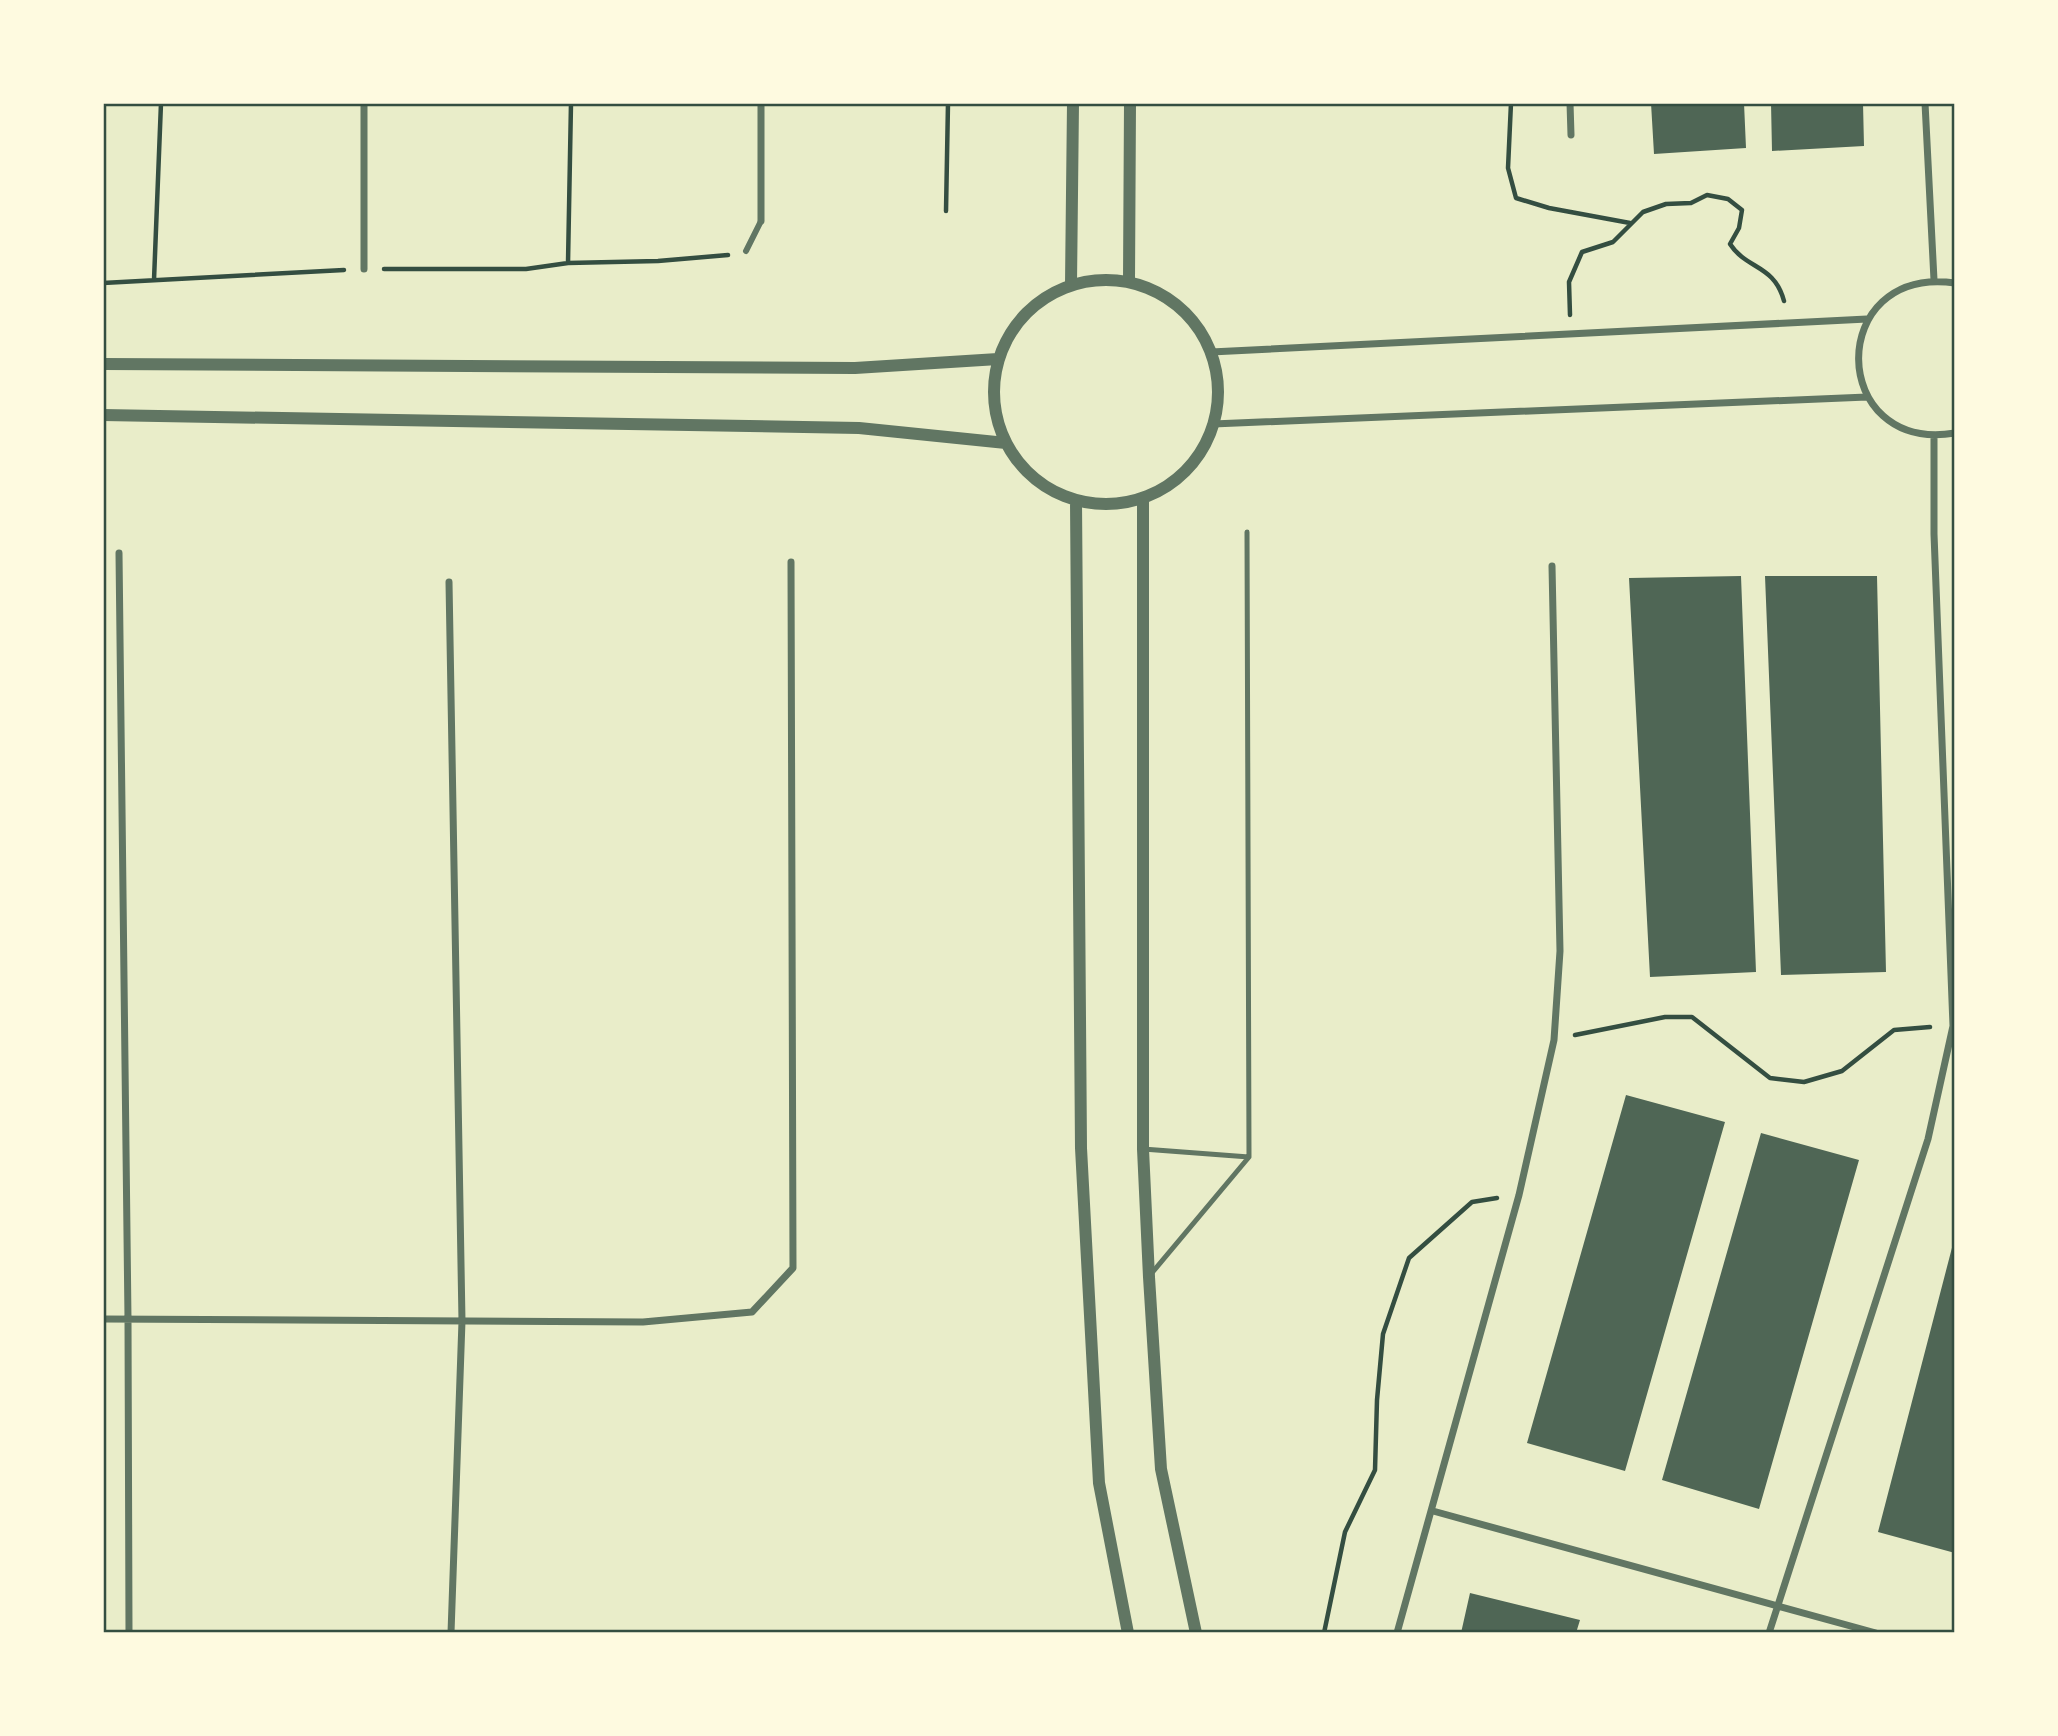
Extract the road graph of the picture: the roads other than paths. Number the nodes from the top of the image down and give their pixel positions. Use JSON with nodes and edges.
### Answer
{"nodes":[{"id":1,"x":364,"y":103,"type":"edge"},
{"id":2,"x":761,"y":103,"type":"edge"},
{"id":3,"x":1073,"y":103,"type":"edge"},
{"id":4,"x":1130,"y":103,"type":"edge"},
{"id":5,"x":1570,"y":103,"type":"edge"},
{"id":6,"x":1926,"y":103,"type":"edge"},
{"id":7,"x":1571,"y":135,"type":"dead end"},
{"id":8,"x":761,"y":221,"type":"joint"},
{"id":9,"x":746,"y":251,"type":"road end"},
{"id":10,"x":363,"y":269,"type":"road end"},
{"id":11,"x":1934,"y":280,"type":"junction"},
{"id":12,"x":1129,"y":281,"type":"junction"},
{"id":13,"x":1955,"y":283,"type":"edge"},
{"id":14,"x":1072,"y":284,"type":"junction"},
{"id":15,"x":1867,"y":319,"type":"junction"},
{"id":16,"x":1211,"y":352,"type":"junction"},
{"id":17,"x":999,"y":359,"type":"junction"},
{"id":18,"x":103,"y":364,"type":"edge"},
{"id":19,"x":1867,"y":397,"type":"junction"},
{"id":20,"x":103,"y":415,"type":"edge"},
{"id":21,"x":1213,"y":424,"type":"junction"},
{"id":22,"x":1955,"y":433,"type":"edge"},
{"id":23,"x":1934,"y":436,"type":"junction"},
{"id":24,"x":1006,"y":443,"type":"junction"},
{"id":25,"x":1143,"y":498,"type":"junction"},
{"id":26,"x":1076,"y":501,"type":"junction"},
{"id":27,"x":1247,"y":532,"type":"dead end"},
{"id":28,"x":119,"y":553,"type":"dead end"},
{"id":29,"x":791,"y":562,"type":"dead end"},
{"id":30,"x":1552,"y":566,"type":"dead end"},
{"id":31,"x":449,"y":582,"type":"dead end"},
{"id":32,"x":1953,"y":1026,"type":"edge"},
{"id":33,"x":1143,"y":1149,"type":"junction"},
{"id":34,"x":1249,"y":1157,"type":"junction"},
{"id":35,"x":1149,"y":1277,"type":"junction"},
{"id":36,"x":103,"y":1319,"type":"edge"},
{"id":37,"x":128,"y":1319,"type":"junction"},
{"id":38,"x":462,"y":1321,"type":"junction"},
{"id":39,"x":1433,"y":1511,"type":"junction"},
{"id":40,"x":1777,"y":1606,"type":"junction"},
{"id":41,"x":129,"y":1633,"type":"edge"},
{"id":42,"x":451,"y":1633,"type":"edge"},
{"id":43,"x":1128,"y":1633,"type":"edge"},
{"id":44,"x":1196,"y":1633,"type":"edge"},
{"id":45,"x":1397,"y":1633,"type":"edge"},
{"id":46,"x":1769,"y":1633,"type":"edge"},
{"id":47,"x":1876,"y":1633,"type":"edge"}],
"edges":[{"from":1,"to":10,"type":"street"},
{"from":2,"to":8,"type":"street"},
{"from":3,"to":14,"type":"street"},
{"from":4,"to":12,"type":"street"},
{"from":5,"to":7,"type":"street"},
{"from":6,"to":11,"type":"street"},
{"from":8,"to":9,"type":"street"},
{"from":11,"to":13,"type":"street"},
{"from":11,"to":15,"type":"street"},
{"from":12,"to":14,"type":"street"},
{"from":12,"to":16,"type":"street"},
{"from":14,"to":17,"type":"street"},
{"from":15,"to":16,"type":"street"},
{"from":15,"to":19,"type":"street"},
{"from":16,"to":21,"type":"street"},
{"from":17,"to":18,"type":"street"},
{"from":17,"to":24,"type":"street"},
{"from":19,"to":21,"type":"street"},
{"from":19,"to":23,"type":"street"},
{"from":20,"to":24,"type":"street"},
{"from":21,"to":25,"type":"street"},
{"from":22,"to":23,"type":"street"},
{"from":23,"to":32,"type":"street"},
{"from":24,"to":26,"type":"street"},
{"from":25,"to":26,"type":"street"},
{"from":25,"to":33,"type":"street"},
{"from":26,"to":43,"type":"street"},
{"from":27,"to":34,"type":"lane"},
{"from":28,"to":37,"type":"street"},
{"from":29,"to":38,"type":"street"},
{"from":30,"to":39,"type":"street"},
{"from":31,"to":38,"type":"street"},
{"from":32,"to":40,"type":"street"},
{"from":33,"to":34,"type":"lane"},
{"from":33,"to":35,"type":"street"},
{"from":34,"to":35,"type":"lane"},
{"from":35,"to":44,"type":"street"},
{"from":36,"to":37,"type":"street"},
{"from":37,"to":38,"type":"street"},
{"from":37,"to":41,"type":"street"},
{"from":38,"to":42,"type":"street"},
{"from":39,"to":40,"type":"street"},
{"from":39,"to":45,"type":"street"},
{"from":40,"to":46,"type":"street"},
{"from":40,"to":47,"type":"street"}]}
